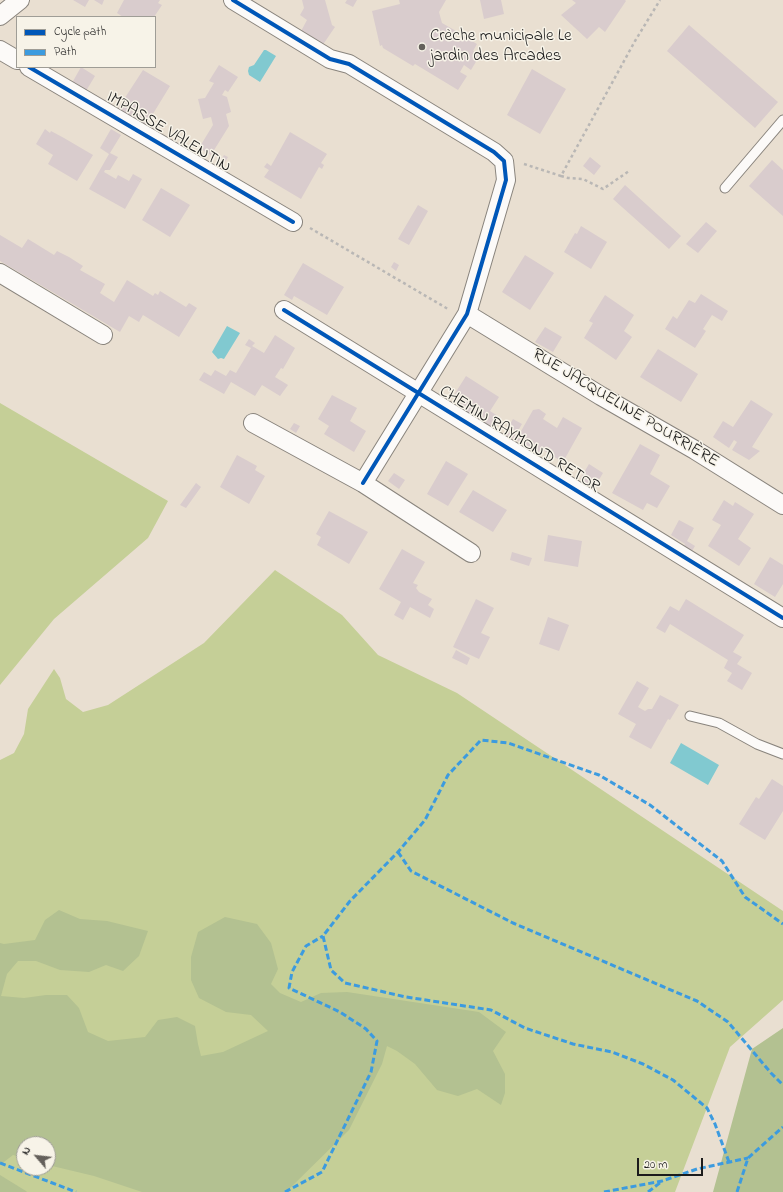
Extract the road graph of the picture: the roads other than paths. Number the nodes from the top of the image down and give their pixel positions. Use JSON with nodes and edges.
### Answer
{"nodes":[{"id":1,"x":20,"y":0,"type":"edge"},
{"id":2,"x":233,"y":0,"type":"edge"},
{"id":3,"x":0,"y":16,"type":"edge"},
{"id":4,"x":0,"y":50,"type":"edge"},
{"id":5,"x":16,"y":59,"type":"edge"},
{"id":6,"x":31,"y":68,"type":"edge"},
{"id":7,"x":783,"y":120,"type":"edge"},
{"id":8,"x":725,"y":188,"type":"dead end"},
{"id":9,"x":293,"y":222,"type":"road end"},
{"id":10,"x":0,"y":273,"type":"edge"},
{"id":11,"x":284,"y":310,"type":"dead end"},
{"id":12,"x":467,"y":314,"type":"junction"},
{"id":13,"x":103,"y":335,"type":"dead end"},
{"id":14,"x":419,"y":394,"type":"junction"},
{"id":15,"x":253,"y":423,"type":"dead end"},
{"id":16,"x":363,"y":483,"type":"junction"},
{"id":17,"x":783,"y":505,"type":"edge"},
{"id":18,"x":471,"y":553,"type":"dead end"},
{"id":19,"x":783,"y":618,"type":"edge"},
{"id":20,"x":690,"y":716,"type":"dead end"},
{"id":21,"x":783,"y":754,"type":"edge"}],
"edges":[{"from":1,"to":3,"type":"street"},
{"from":2,"to":12,"type":"street","name":"CHEMIN RAYMOND RETOR"},
{"from":4,"to":5,"type":"street"},
{"from":6,"to":9,"type":"street","name":"IMPASSE VALENTIN"},
{"from":7,"to":8,"type":"lane"},
{"from":10,"to":13,"type":"street"},
{"from":11,"to":14,"type":"street"},
{"from":12,"to":14,"type":"street","name":"CHEMIN RAYMOND RETOR"},
{"from":12,"to":17,"type":"street","name":"RUE JACQUELINE POURRIÈRE"},
{"from":14,"to":16,"type":"street"},
{"from":14,"to":19,"type":"street","name":"CHEMIN RAYMOND RETOR"},
{"from":15,"to":16,"type":"street"},
{"from":16,"to":18,"type":"street"},
{"from":20,"to":21,"type":"lane"}]}
